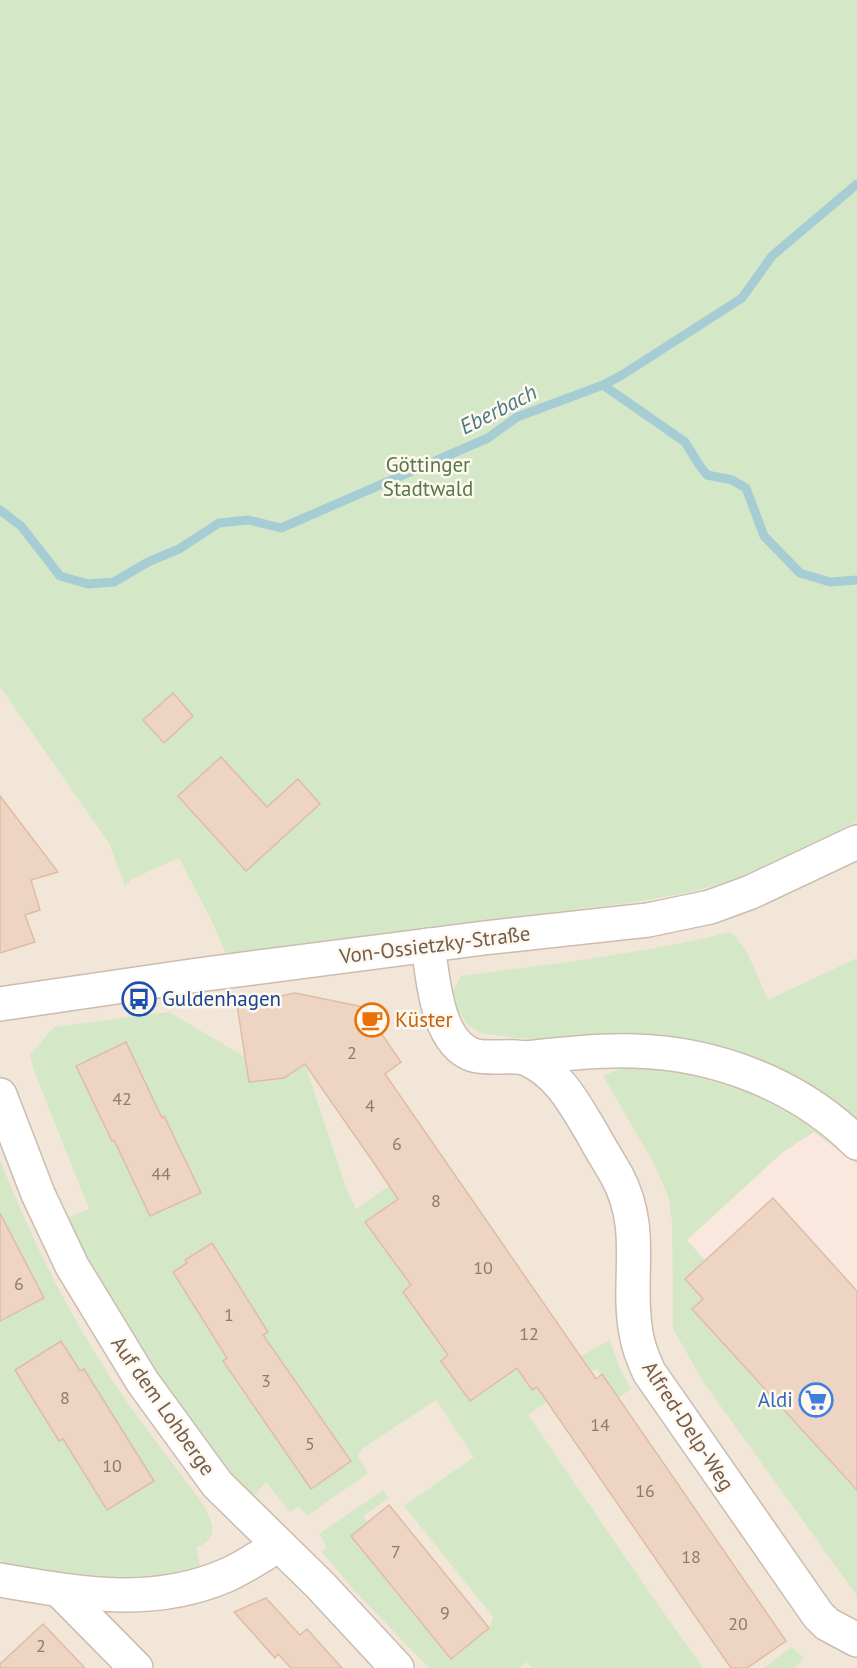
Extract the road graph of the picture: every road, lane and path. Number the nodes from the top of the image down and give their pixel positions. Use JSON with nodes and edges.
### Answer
{"nodes":[{"id":1,"x":857,"y":842,"type":"edge"},
{"id":2,"x":428,"y":945,"type":"junction"},
{"id":3,"x":0,"y":1004,"type":"edge"},
{"id":4,"x":525,"y":1058,"type":"junction"},
{"id":5,"x":0,"y":1095,"type":"edge"},
{"id":6,"x":857,"y":1143,"type":"edge"},
{"id":7,"x":279,"y":1545,"type":"junction"},
{"id":8,"x":0,"y":1581,"type":"edge"},
{"id":9,"x":59,"y":1590,"type":"junction"},
{"id":10,"x":857,"y":1640,"type":"edge"},
{"id":11,"x":136,"y":1668,"type":"edge"},
{"id":12,"x":398,"y":1668,"type":"edge"}],
"edges":[{"from":1,"to":2,"type":"street","name":"Von-Ossietzky-Straße"},
{"from":2,"to":3,"type":"street","name":"Von-Ossietzky-Straße"},
{"from":2,"to":4,"type":"street"},
{"from":4,"to":6,"type":"street"},
{"from":4,"to":10,"type":"street","name":"Alfred-Delp-Weg"},
{"from":5,"to":7,"type":"street","name":"Auf dem Lohberge"},
{"from":7,"to":9,"type":"street"},
{"from":7,"to":12,"type":"street","name":"Auf dem Lohberge"},
{"from":8,"to":9,"type":"street"},
{"from":9,"to":11,"type":"street"}]}
